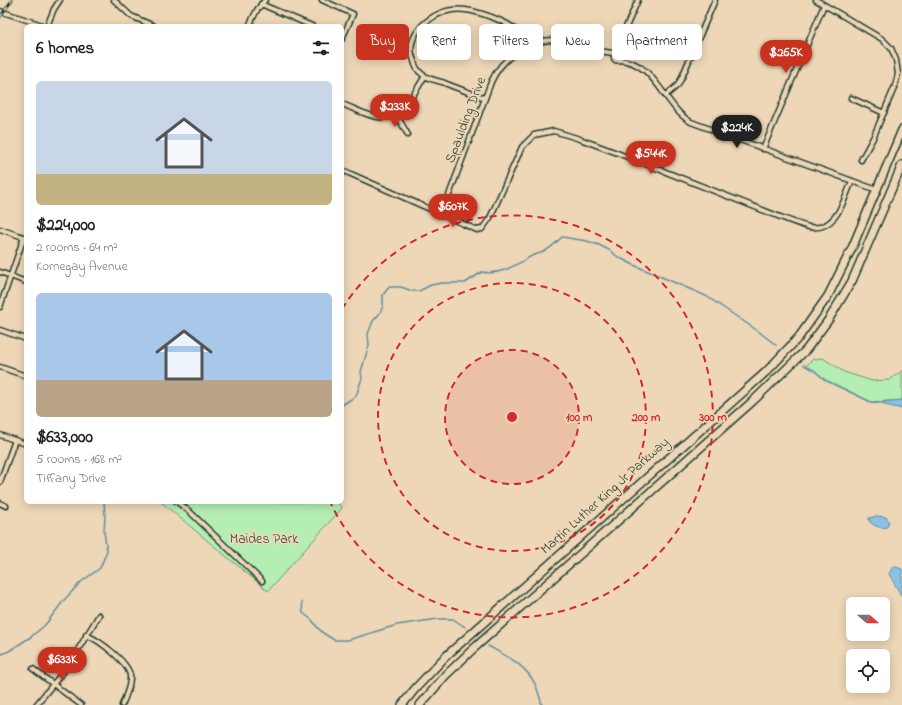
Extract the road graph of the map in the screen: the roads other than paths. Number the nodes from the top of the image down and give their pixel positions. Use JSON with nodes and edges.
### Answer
{"nodes":[{"id":1,"x":60,"y":0,"type":"edge"},
{"id":2,"x":114,"y":0,"type":"edge"},
{"id":3,"x":265,"y":0,"type":"edge"},
{"id":4,"x":322,"y":0,"type":"edge"},
{"id":5,"x":638,"y":0,"type":"edge"},
{"id":6,"x":715,"y":0,"type":"edge"},
{"id":7,"x":816,"y":0,"type":"edge"},
{"id":8,"x":261,"y":4,"type":"junction"},
{"id":9,"x":824,"y":5,"type":"junction"},
{"id":10,"x":0,"y":11,"type":"edge"},
{"id":11,"x":40,"y":24,"type":"edge"},
{"id":12,"x":47,"y":24,"type":"edge"},
{"id":13,"x":150,"y":24,"type":"edge"},
{"id":14,"x":250,"y":24,"type":"edge"},
{"id":15,"x":307,"y":24,"type":"edge"},
{"id":16,"x":508,"y":24,"type":"edge"},
{"id":17,"x":627,"y":24,"type":"edge"},
{"id":18,"x":344,"y":34,"type":"edge"},
{"id":19,"x":543,"y":41,"type":"edge"},
{"id":20,"x":612,"y":54,"type":"edge"},
{"id":21,"x":508,"y":60,"type":"edge"},
{"id":22,"x":625,"y":60,"type":"edge"},
{"id":23,"x":425,"y":76,"type":"junction"},
{"id":24,"x":666,"y":95,"type":"junction"},
{"id":25,"x":485,"y":98,"type":"junction"},
{"id":26,"x":851,"y":98,"type":"dead end"},
{"id":27,"x":344,"y":105,"type":"edge"},
{"id":28,"x":884,"y":113,"type":"junction"},
{"id":29,"x":396,"y":114,"type":"junction"},
{"id":30,"x":902,"y":130,"type":"edge"},
{"id":31,"x":408,"y":135,"type":"dead end"},
{"id":32,"x":763,"y":149,"type":"junction"},
{"id":33,"x":861,"y":160,"type":"dead end"},
{"id":34,"x":902,"y":164,"type":"edge"},
{"id":35,"x":344,"y":171,"type":"edge"},
{"id":36,"x":852,"y":181,"type":"junction"},
{"id":37,"x":877,"y":190,"type":"junction"},
{"id":38,"x":442,"y":214,"type":"junction"},
{"id":39,"x":0,"y":229,"type":"edge"},
{"id":40,"x":24,"y":238,"type":"edge"},
{"id":41,"x":24,"y":241,"type":"edge"},
{"id":42,"x":0,"y":272,"type":"edge"},
{"id":43,"x":11,"y":276,"type":"junction"},
{"id":44,"x":24,"y":281,"type":"edge"},
{"id":45,"x":0,"y":308,"type":"edge"},
{"id":46,"x":0,"y":330,"type":"edge"},
{"id":47,"x":24,"y":338,"type":"edge"},
{"id":48,"x":0,"y":367,"type":"edge"},
{"id":49,"x":24,"y":375,"type":"edge"},
{"id":50,"x":0,"y":434,"type":"edge"},
{"id":51,"x":15,"y":440,"type":"junction"},
{"id":52,"x":24,"y":443,"type":"edge"},
{"id":53,"x":0,"y":482,"type":"edge"},
{"id":54,"x":0,"y":503,"type":"edge"},
{"id":55,"x":180,"y":504,"type":"edge"},
{"id":56,"x":6,"y":506,"type":"dead end"},
{"id":57,"x":262,"y":581,"type":"dead end"},
{"id":58,"x":99,"y":615,"type":"dead end"},
{"id":59,"x":86,"y":635,"type":"junction"},
{"id":60,"x":33,"y":669,"type":"dead end"},
{"id":61,"x":53,"y":684,"type":"junction"},
{"id":62,"x":36,"y":705,"type":"edge"},
{"id":63,"x":81,"y":705,"type":"edge"},
{"id":64,"x":122,"y":705,"type":"edge"},
{"id":65,"x":402,"y":705,"type":"edge"},
{"id":66,"x":420,"y":705,"type":"edge"}],
"edges":[{"from":1,"to":12,"type":"street"},
{"from":2,"to":13,"type":"street"},
{"from":3,"to":8,"type":"street"},
{"from":4,"to":18,"type":"street"},
{"from":5,"to":17,"type":"street"},
{"from":6,"to":24,"type":"street"},
{"from":7,"to":9,"type":"street"},
{"from":8,"to":14,"type":"street"},
{"from":8,"to":15,"type":"street"},
{"from":9,"to":28,"type":"street"},
{"from":9,"to":32,"type":"street"},
{"from":10,"to":11,"type":"street"},
{"from":16,"to":23,"type":"street"},
{"from":19,"to":20,"type":"street","name":"Spaulding Drive"},
{"from":21,"to":25,"type":"street","name":"Spaulding Drive"},
{"from":22,"to":24,"type":"street","name":"Spaulding Drive"},
{"from":23,"to":25,"type":"street"},
{"from":23,"to":29,"type":"street"},
{"from":24,"to":32,"type":"street"},
{"from":25,"to":38,"type":"street","name":"Spaulding Drive"},
{"from":26,"to":28,"type":"street"},
{"from":27,"to":29,"type":"street"},
{"from":28,"to":33,"type":"street"},
{"from":29,"to":31,"type":"street"},
{"from":30,"to":37,"type":"highway","name":"Martin Luther King Jr Parkway"},
{"from":32,"to":36,"type":"street"},
{"from":34,"to":66,"type":"highway","name":"Martin Luther King Jr Parkway"},
{"from":35,"to":38,"type":"street"},
{"from":36,"to":37,"type":"street"},
{"from":36,"to":38,"type":"street"},
{"from":37,"to":65,"type":"highway","name":"Martin Luther King Jr Parkway"},
{"from":39,"to":40,"type":"street"},
{"from":41,"to":43,"type":"street"},
{"from":42,"to":43,"type":"street"},
{"from":43,"to":44,"type":"street"},
{"from":43,"to":45,"type":"street"},
{"from":46,"to":47,"type":"street"},
{"from":48,"to":49,"type":"street"},
{"from":50,"to":51,"type":"street"},
{"from":51,"to":52,"type":"street"},
{"from":51,"to":53,"type":"street"},
{"from":54,"to":56,"type":"street"},
{"from":55,"to":57,"type":"street"},
{"from":58,"to":59,"type":"street"},
{"from":59,"to":61,"type":"street"},
{"from":59,"to":64,"type":"street"},
{"from":60,"to":61,"type":"street"},
{"from":61,"to":62,"type":"street"},
{"from":61,"to":63,"type":"street"}]}
